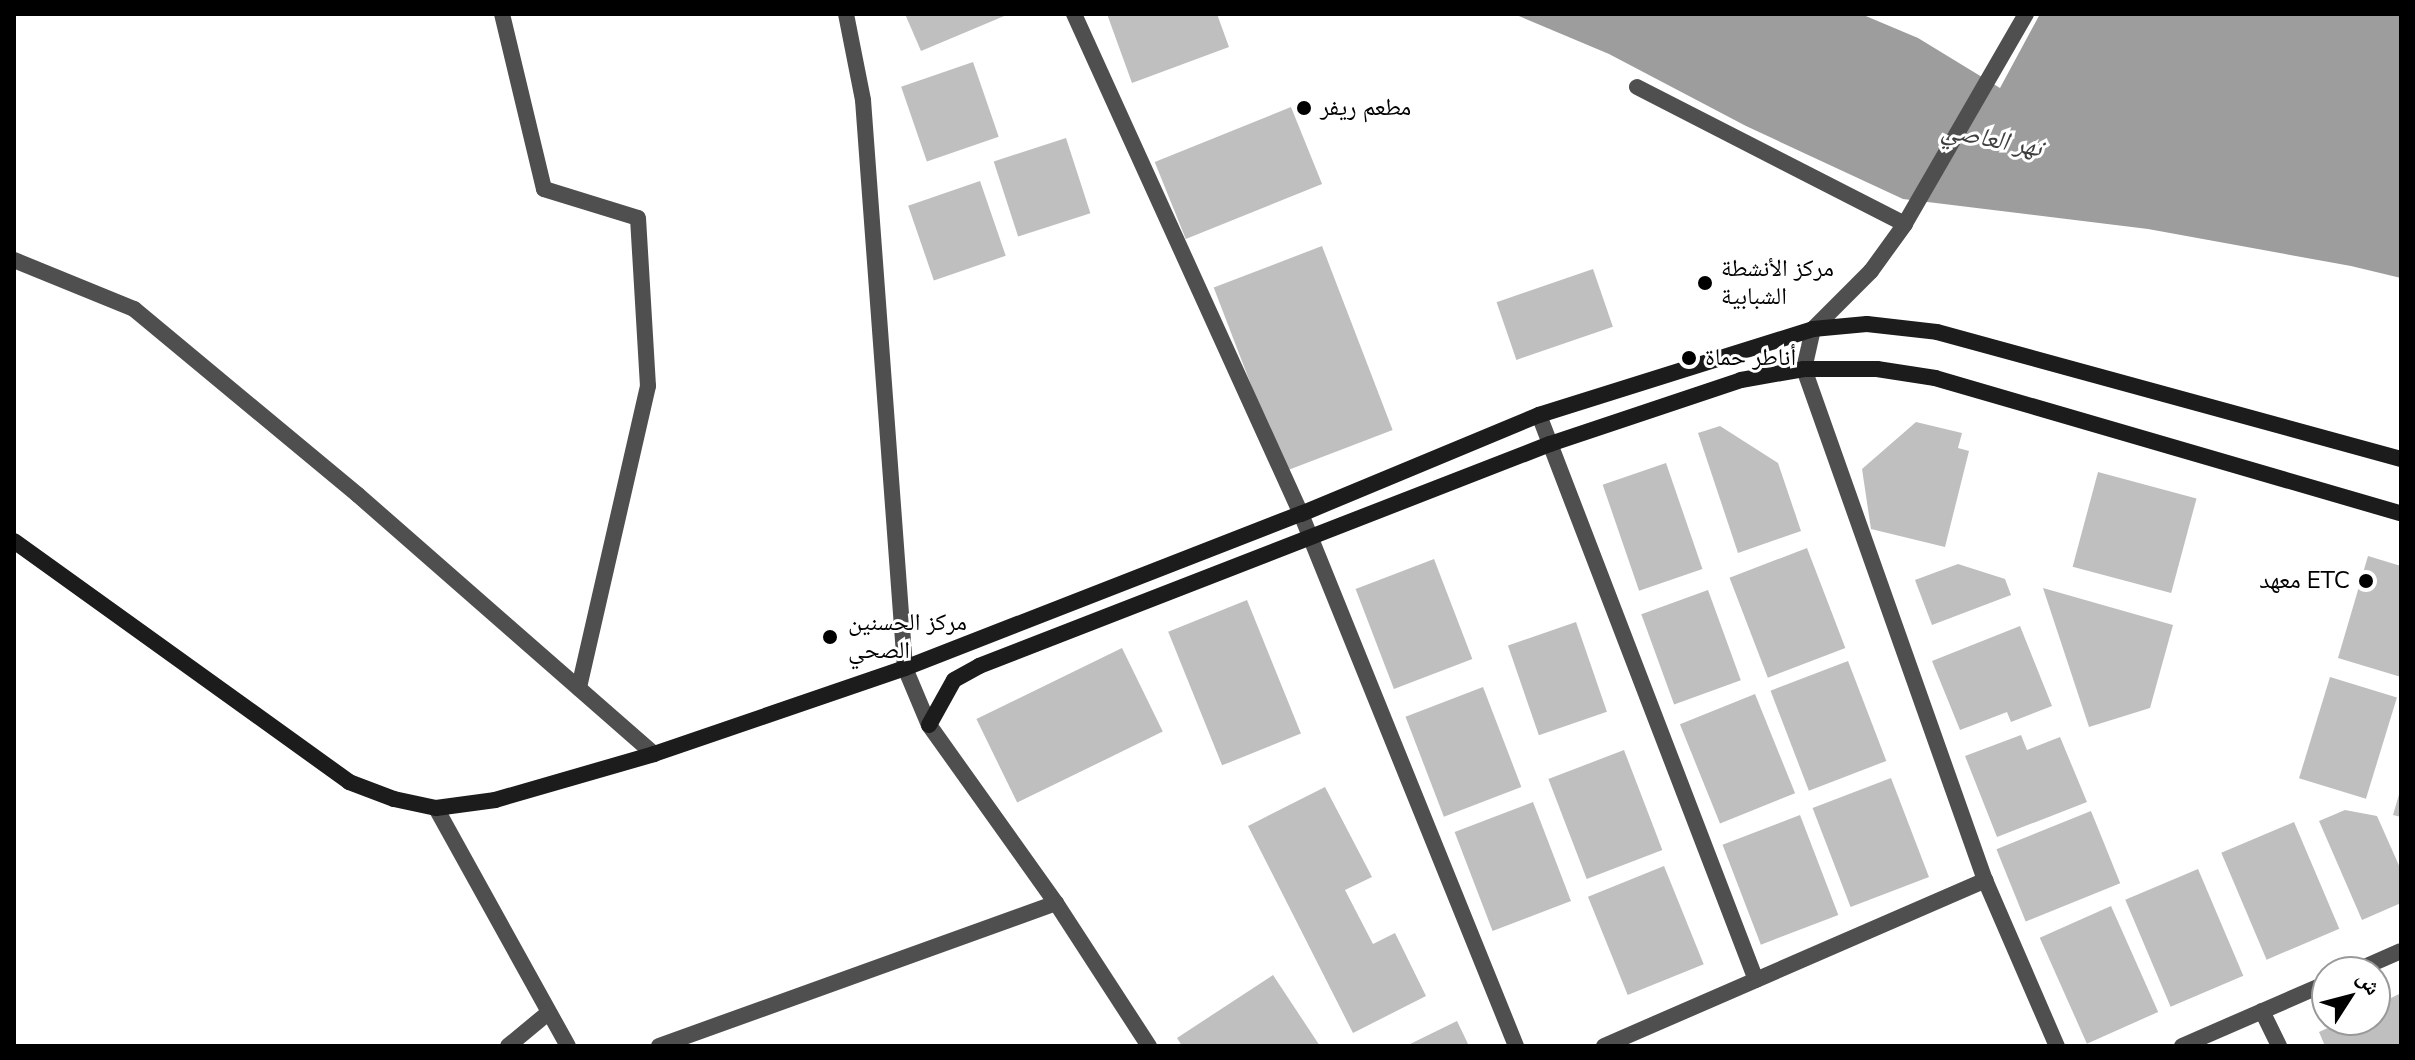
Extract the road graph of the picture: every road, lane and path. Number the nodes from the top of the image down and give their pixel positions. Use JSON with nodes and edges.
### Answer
{"nodes":[{"id":1,"x":502,"y":14,"type":"edge"},
{"id":2,"x":846,"y":14,"type":"edge"},
{"id":3,"x":1074,"y":14,"type":"edge"},
{"id":4,"x":2026,"y":14,"type":"edge"},
{"id":5,"x":1637,"y":87,"type":"dead end"},
{"id":6,"x":1905,"y":224,"type":"junction"},
{"id":7,"x":14,"y":260,"type":"edge"},
{"id":8,"x":1813,"y":329,"type":"junction"},
{"id":9,"x":1804,"y":369,"type":"junction"},
{"id":10,"x":1539,"y":415,"type":"junction"},
{"id":11,"x":1550,"y":444,"type":"junction"},
{"id":12,"x":2401,"y":459,"type":"edge"},
{"id":13,"x":2401,"y":513,"type":"edge"},
{"id":14,"x":1301,"y":514,"type":"junction"},
{"id":15,"x":1308,"y":536,"type":"junction"},
{"id":16,"x":14,"y":541,"type":"edge"},
{"id":17,"x":905,"y":668,"type":"junction"},
{"id":18,"x":579,"y":688,"type":"junction"},
{"id":19,"x":929,"y":725,"type":"junction"},
{"id":20,"x":654,"y":754,"type":"junction"},
{"id":21,"x":436,"y":808,"type":"junction"},
{"id":22,"x":1985,"y":880,"type":"junction"},
{"id":23,"x":1056,"y":903,"type":"junction"},
{"id":24,"x":1756,"y":980,"type":"junction"},
{"id":25,"x":2311,"y":990,"type":"edge"},
{"id":26,"x":2262,"y":1011,"type":"junction"},
{"id":27,"x":548,"y":1013,"type":"junction"},
{"id":28,"x":508,"y":1046,"type":"edge"},
{"id":29,"x":568,"y":1046,"type":"edge"},
{"id":30,"x":659,"y":1046,"type":"edge"},
{"id":31,"x":1149,"y":1046,"type":"edge"},
{"id":32,"x":1516,"y":1046,"type":"edge"},
{"id":33,"x":1604,"y":1046,"type":"edge"},
{"id":34,"x":2057,"y":1046,"type":"edge"},
{"id":35,"x":2182,"y":1046,"type":"edge"},
{"id":36,"x":2279,"y":1046,"type":"edge"}],
"edges":[{"from":1,"to":18,"type":"street"},
{"from":2,"to":17,"type":"street"},
{"from":3,"to":14,"type":"street"},
{"from":4,"to":6,"type":"street"},
{"from":5,"to":6,"type":"street"},
{"from":6,"to":8,"type":"street"},
{"from":7,"to":18,"type":"street"},
{"from":8,"to":9,"type":"street"},
{"from":8,"to":10,"type":"main road"},
{"from":8,"to":12,"type":"main road"},
{"from":9,"to":11,"type":"main road"},
{"from":9,"to":13,"type":"main road"},
{"from":9,"to":22,"type":"street"},
{"from":10,"to":11,"type":"street"},
{"from":10,"to":14,"type":"main road"},
{"from":11,"to":15,"type":"main road"},
{"from":11,"to":24,"type":"street"},
{"from":14,"to":15,"type":"street"},
{"from":14,"to":17,"type":"main road"},
{"from":15,"to":19,"type":"main road"},
{"from":15,"to":32,"type":"street"},
{"from":16,"to":21,"type":"main road"},
{"from":17,"to":19,"type":"street"},
{"from":17,"to":20,"type":"main road"},
{"from":18,"to":20,"type":"street"},
{"from":19,"to":23,"type":"street"},
{"from":20,"to":21,"type":"main road"},
{"from":21,"to":27,"type":"street"},
{"from":22,"to":24,"type":"street"},
{"from":22,"to":34,"type":"street"},
{"from":23,"to":30,"type":"street"},
{"from":23,"to":31,"type":"street"},
{"from":24,"to":33,"type":"street"},
{"from":25,"to":26,"type":"street"},
{"from":26,"to":35,"type":"street"},
{"from":26,"to":36,"type":"street"},
{"from":27,"to":28,"type":"street"},
{"from":27,"to":29,"type":"street"}]}
